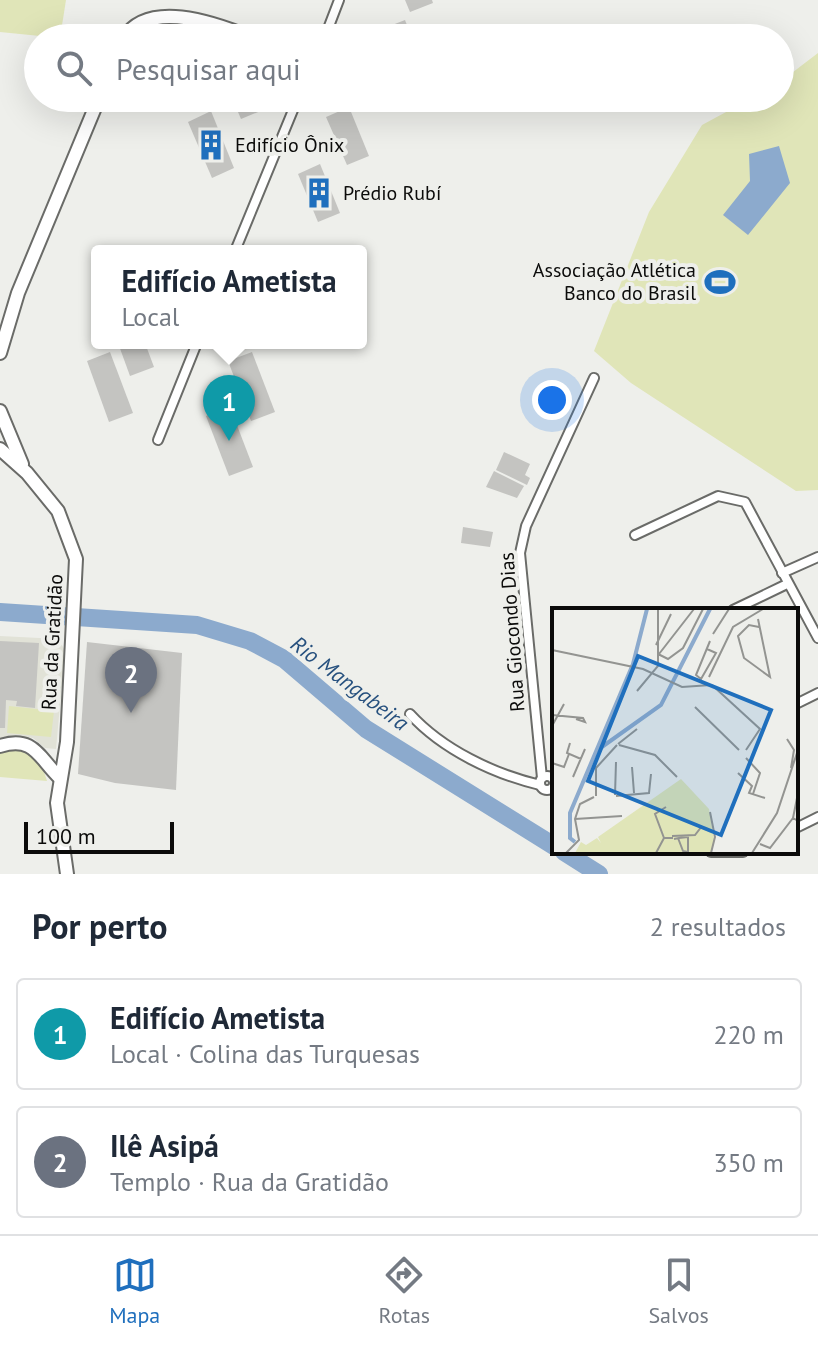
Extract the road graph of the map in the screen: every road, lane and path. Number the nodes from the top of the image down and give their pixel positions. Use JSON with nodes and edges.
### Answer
{"nodes":[{"id":1,"x":339,"y":0,"type":"edge"},
{"id":2,"x":133,"y":24,"type":"edge"},
{"id":3,"x":214,"y":24,"type":"edge"},
{"id":4,"x":332,"y":24,"type":"edge"},
{"id":5,"x":93,"y":112,"type":"edge"},
{"id":6,"x":292,"y":112,"type":"edge"},
{"id":7,"x":237,"y":245,"type":"edge"},
{"id":8,"x":18,"y":293,"type":"junction"},
{"id":9,"x":0,"y":319,"type":"edge"},
{"id":10,"x":195,"y":349,"type":"edge"},
{"id":11,"x":0,"y":353,"type":"edge"},
{"id":12,"x":594,"y":378,"type":"dead end"},
{"id":13,"x":0,"y":411,"type":"edge"},
{"id":14,"x":158,"y":440,"type":"dead end"},
{"id":15,"x":0,"y":449,"type":"edge"},
{"id":16,"x":27,"y":473,"type":"junction"},
{"id":17,"x":635,"y":535,"type":"dead end"},
{"id":18,"x":818,"y":557,"type":"edge"},
{"id":19,"x":782,"y":573,"type":"junction"},
{"id":20,"x":787,"y":584,"type":"junction"},
{"id":21,"x":737,"y":608,"type":"edge"},
{"id":22,"x":818,"y":638,"type":"edge"},
{"id":23,"x":818,"y":693,"type":"edge"},
{"id":24,"x":798,"y":703,"type":"edge"},
{"id":25,"x":410,"y":714,"type":"dead end"},
{"id":26,"x":0,"y":746,"type":"edge"},
{"id":27,"x":48,"y":766,"type":"junction"},
{"id":28,"x":60,"y":778,"type":"junction"},
{"id":29,"x":549,"y":784,"type":"edge"},
{"id":30,"x":57,"y":803,"type":"junction"},
{"id":31,"x":818,"y":817,"type":"edge"},
{"id":32,"x":798,"y":827,"type":"edge"},
{"id":33,"x":67,"y":874,"type":"edge"}],
"edges":[{"from":1,"to":4,"type":"street"},
{"from":2,"to":3,"type":"main road"},
{"from":5,"to":8,"type":"main road"},
{"from":6,"to":7,"type":"street"},
{"from":8,"to":9,"type":"main road"},
{"from":8,"to":11,"type":"main road"},
{"from":10,"to":14,"type":"street"},
{"from":12,"to":29,"type":"street","name":"Rua Giocondo Dias"},
{"from":13,"to":16,"type":"main road","name":"Rua da Gratidão"},
{"from":15,"to":16,"type":"main road","name":"Rua da Gratidão"},
{"from":16,"to":28,"type":"main road","name":"Rua da Gratidão"},
{"from":17,"to":19,"type":"street"},
{"from":18,"to":19,"type":"street"},
{"from":19,"to":20,"type":"street"},
{"from":20,"to":21,"type":"street"},
{"from":20,"to":22,"type":"street"},
{"from":23,"to":24,"type":"street"},
{"from":25,"to":29,"type":"street"},
{"from":26,"to":27,"type":"main road"},
{"from":27,"to":28,"type":"main road"},
{"from":27,"to":30,"type":"main road"},
{"from":28,"to":30,"type":"main road","name":"Rua da Gratidão"},
{"from":30,"to":33,"type":"main road","name":"Rua da Gratidão"},
{"from":31,"to":32,"type":"street"}]}
